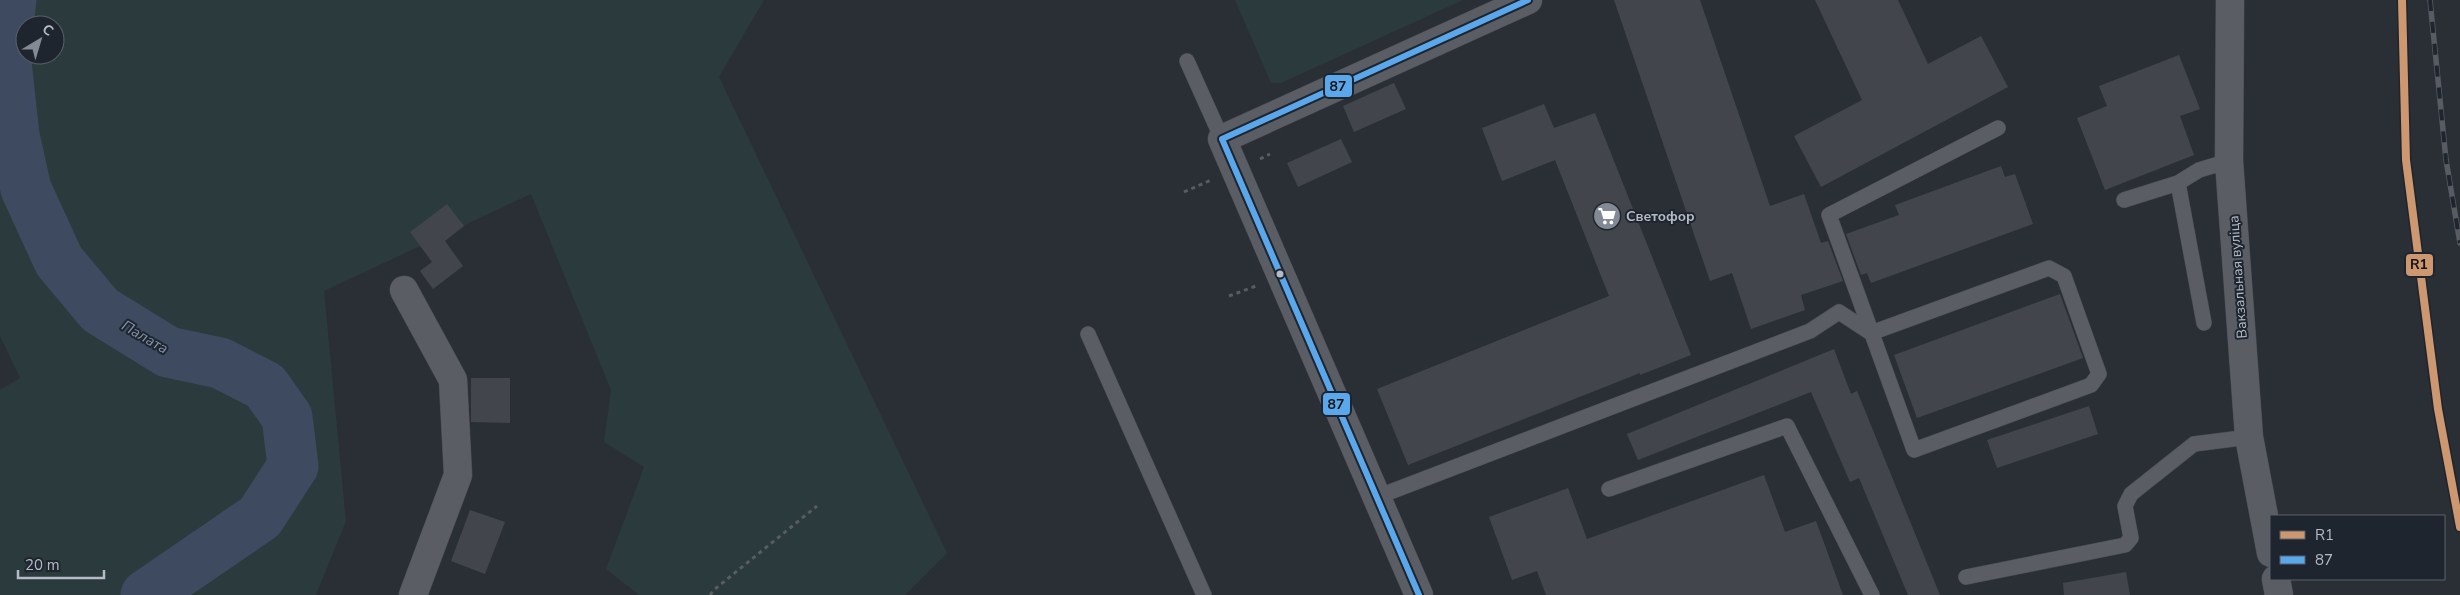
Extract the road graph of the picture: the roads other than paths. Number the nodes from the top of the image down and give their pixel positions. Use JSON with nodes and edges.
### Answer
{"nodes":[{"id":1,"x":1528,"y":0,"type":"edge"},
{"id":2,"x":2230,"y":0,"type":"edge"},
{"id":3,"x":1501,"y":6,"type":"edge"},
{"id":4,"x":1187,"y":61,"type":"dead end"},
{"id":5,"x":1998,"y":128,"type":"dead end"},
{"id":6,"x":1222,"y":139,"type":"junction"},
{"id":7,"x":2229,"y":161,"type":"junction"},
{"id":8,"x":2178,"y":183,"type":"junction"},
{"id":9,"x":2124,"y":200,"type":"dead end"},
{"id":10,"x":404,"y":290,"type":"dead end"},
{"id":11,"x":2204,"y":323,"type":"dead end"},
{"id":12,"x":1870,"y":333,"type":"junction"},
{"id":13,"x":1088,"y":334,"type":"dead end"},
{"id":14,"x":2250,"y":437,"type":"junction"},
{"id":15,"x":1609,"y":490,"type":"dead end"},
{"id":16,"x":1377,"y":497,"type":"junction"},
{"id":17,"x":2270,"y":547,"type":"edge"},
{"id":18,"x":1966,"y":577,"type":"dead end"},
{"id":19,"x":2276,"y":580,"type":"edge"},
{"id":20,"x":412,"y":595,"type":"edge"},
{"id":21,"x":1204,"y":595,"type":"edge"},
{"id":22,"x":1419,"y":595,"type":"edge"},
{"id":23,"x":1872,"y":595,"type":"edge"},
{"id":24,"x":2279,"y":595,"type":"edge"}],
"edges":[{"from":1,"to":3,"type":"street"},
{"from":2,"to":7,"type":"street","name":"Вакзальная вуліца"},
{"from":3,"to":6,"type":"street"},
{"from":4,"to":6,"type":"lane"},
{"from":5,"to":12,"type":"lane"},
{"from":6,"to":16,"type":"street"},
{"from":7,"to":8,"type":"lane"},
{"from":7,"to":14,"type":"street","name":"Вакзальная вуліца"},
{"from":8,"to":9,"type":"lane"},
{"from":8,"to":11,"type":"lane"},
{"from":10,"to":20,"type":"street"},
{"from":12,"to":12,"type":"lane"},
{"from":12,"to":16,"type":"lane"},
{"from":13,"to":21,"type":"lane"},
{"from":14,"to":17,"type":"street","name":"Вакзальная вуліца"},
{"from":14,"to":18,"type":"lane"},
{"from":15,"to":23,"type":"lane"},
{"from":16,"to":22,"type":"street"},
{"from":19,"to":24,"type":"street"}]}
